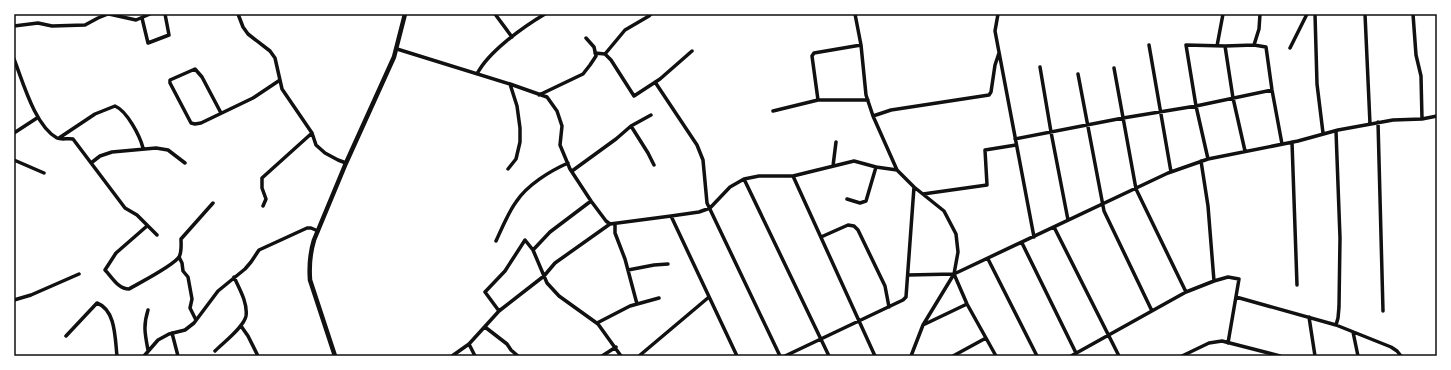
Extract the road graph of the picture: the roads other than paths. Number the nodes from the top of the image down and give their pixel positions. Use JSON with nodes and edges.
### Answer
{"nodes":[{"id":1,"x":109,"y":14,"type":"edge"},
{"id":2,"x":150,"y":14,"type":"edge"},
{"id":3,"x":165,"y":14,"type":"edge"},
{"id":4,"x":238,"y":14,"type":"edge"},
{"id":5,"x":405,"y":14,"type":"edge"},
{"id":6,"x":495,"y":14,"type":"edge"},
{"id":7,"x":545,"y":14,"type":"edge"},
{"id":8,"x":650,"y":14,"type":"edge"},
{"id":9,"x":855,"y":14,"type":"edge"},
{"id":10,"x":998,"y":14,"type":"edge"},
{"id":11,"x":1223,"y":14,"type":"edge"},
{"id":12,"x":1260,"y":14,"type":"edge"},
{"id":13,"x":1307,"y":14,"type":"edge"},
{"id":14,"x":1315,"y":14,"type":"edge"},
{"id":15,"x":1365,"y":14,"type":"edge"},
{"id":16,"x":1414,"y":14,"type":"edge"},
{"id":17,"x":142,"y":18,"type":"junction"},
{"id":18,"x":14,"y":26,"type":"edge"},
{"id":19,"x":512,"y":36,"type":"junction"},
{"id":20,"x":586,"y":38,"type":"dead end"},
{"id":21,"x":860,"y":45,"type":"junction"},
{"id":22,"x":1149,"y":45,"type":"dead end"},
{"id":23,"x":1254,"y":45,"type":"junction"},
{"id":24,"x":1217,"y":46,"type":"junction"},
{"id":25,"x":1225,"y":46,"type":"junction"},
{"id":26,"x":1290,"y":48,"type":"dead end"},
{"id":27,"x":397,"y":49,"type":"junction"},
{"id":28,"x":692,"y":51,"type":"dead end"},
{"id":29,"x":595,"y":53,"type":"junction"},
{"id":30,"x":999,"y":53,"type":"junction"},
{"id":31,"x":605,"y":54,"type":"junction"},
{"id":32,"x":14,"y":59,"type":"edge"},
{"id":33,"x":1040,"y":67,"type":"dead end"},
{"id":34,"x":1114,"y":68,"type":"dead end"},
{"id":35,"x":477,"y":74,"type":"junction"},
{"id":36,"x":1078,"y":74,"type":"dead end"},
{"id":37,"x":280,"y":80,"type":"junction"},
{"id":38,"x":655,"y":82,"type":"junction"},
{"id":39,"x":510,"y":84,"type":"junction"},
{"id":40,"x":1272,"y":90,"type":"junction"},
{"id":41,"x":539,"y":95,"type":"junction"},
{"id":42,"x":1233,"y":98,"type":"junction"},
{"id":43,"x":818,"y":100,"type":"junction"},
{"id":44,"x":868,"y":100,"type":"junction"},
{"id":45,"x":1196,"y":106,"type":"junction"},
{"id":46,"x":773,"y":111,"type":"dead end"},
{"id":47,"x":1160,"y":112,"type":"junction"},
{"id":48,"x":221,"y":114,"type":"junction"},
{"id":49,"x":651,"y":115,"type":"dead end"},
{"id":50,"x":873,"y":116,"type":"junction"},
{"id":51,"x":1437,"y":116,"type":"edge"},
{"id":52,"x":37,"y":118,"type":"junction"},
{"id":53,"x":1123,"y":118,"type":"junction"},
{"id":54,"x":1422,"y":119,"type":"junction"},
{"id":55,"x":1378,"y":122,"type":"junction"},
{"id":56,"x":1370,"y":124,"type":"junction"},
{"id":57,"x":1087,"y":125,"type":"junction"},
{"id":58,"x":630,"y":126,"type":"junction"},
{"id":59,"x":1336,"y":131,"type":"junction"},
{"id":60,"x":1051,"y":132,"type":"junction"},
{"id":61,"x":14,"y":133,"type":"edge"},
{"id":62,"x":312,"y":133,"type":"junction"},
{"id":63,"x":1323,"y":134,"type":"junction"},
{"id":64,"x":58,"y":138,"type":"junction"},
{"id":65,"x":1015,"y":139,"type":"junction"},
{"id":66,"x":836,"y":142,"type":"dead end"},
{"id":67,"x":1292,"y":142,"type":"junction"},
{"id":68,"x":1282,"y":144,"type":"junction"},
{"id":69,"x":1016,"y":145,"type":"junction"},
{"id":70,"x":143,"y":148,"type":"junction"},
{"id":71,"x":1245,"y":151,"type":"junction"},
{"id":72,"x":1208,"y":159,"type":"junction"},
{"id":73,"x":14,"y":160,"type":"edge"},
{"id":74,"x":1201,"y":161,"type":"junction"},
{"id":75,"x":91,"y":162,"type":"junction"},
{"id":76,"x":185,"y":163,"type":"dead end"},
{"id":77,"x":346,"y":163,"type":"junction"},
{"id":78,"x":568,"y":163,"type":"junction"},
{"id":79,"x":654,"y":165,"type":"dead end"},
{"id":80,"x":833,"y":166,"type":"junction"},
{"id":81,"x":876,"y":167,"type":"junction"},
{"id":82,"x":508,"y":169,"type":"dead end"},
{"id":83,"x":897,"y":170,"type":"junction"},
{"id":84,"x":572,"y":171,"type":"junction"},
{"id":85,"x":1171,"y":172,"type":"junction"},
{"id":86,"x":44,"y":173,"type":"dead end"},
{"id":87,"x":793,"y":176,"type":"junction"},
{"id":88,"x":744,"y":179,"type":"junction"},
{"id":89,"x":914,"y":187,"type":"junction"},
{"id":90,"x":1136,"y":189,"type":"junction"},
{"id":91,"x":923,"y":194,"type":"junction"},
{"id":92,"x":847,"y":199,"type":"dead end"},
{"id":93,"x":591,"y":201,"type":"junction"},
{"id":94,"x":213,"y":203,"type":"dead end"},
{"id":95,"x":1102,"y":204,"type":"junction"},
{"id":96,"x":263,"y":206,"type":"dead end"},
{"id":97,"x":710,"y":208,"type":"junction"},
{"id":98,"x":671,"y":216,"type":"junction"},
{"id":99,"x":1068,"y":220,"type":"junction"},
{"id":100,"x":613,"y":224,"type":"junction"},
{"id":101,"x":147,"y":226,"type":"junction"},
{"id":102,"x":1054,"y":228,"type":"junction"},
{"id":103,"x":318,"y":231,"type":"junction"},
{"id":104,"x":157,"y":235,"type":"dead end"},
{"id":105,"x":821,"y":237,"type":"junction"},
{"id":106,"x":1034,"y":237,"type":"junction"},
{"id":107,"x":496,"y":241,"type":"dead end"},
{"id":108,"x":1022,"y":243,"type":"junction"},
{"id":109,"x":533,"y":250,"type":"junction"},
{"id":110,"x":179,"y":257,"type":"junction"},
{"id":111,"x":988,"y":259,"type":"junction"},
{"id":112,"x":668,"y":264,"type":"dead end"},
{"id":113,"x":628,"y":270,"type":"junction"},
{"id":114,"x":79,"y":274,"type":"dead end"},
{"id":115,"x":954,"y":274,"type":"junction"},
{"id":116,"x":908,"y":275,"type":"junction"},
{"id":117,"x":544,"y":276,"type":"junction"},
{"id":118,"x":234,"y":277,"type":"junction"},
{"id":119,"x":1214,"y":281,"type":"junction"},
{"id":120,"x":1297,"y":285,"type":"dead end"},
{"id":121,"x":1186,"y":292,"type":"junction"},
{"id":122,"x":709,"y":297,"type":"junction"},
{"id":123,"x":1236,"y":297,"type":"junction"},
{"id":124,"x":659,"y":298,"type":"dead end"},
{"id":125,"x":14,"y":300,"type":"edge"},
{"id":126,"x":637,"y":304,"type":"junction"},
{"id":127,"x":967,"y":304,"type":"junction"},
{"id":128,"x":889,"y":307,"type":"junction"},
{"id":129,"x":148,"y":310,"type":"dead end"},
{"id":130,"x":498,"y":311,"type":"junction"},
{"id":131,"x":1152,"y":311,"type":"junction"},
{"id":132,"x":1383,"y":311,"type":"dead end"},
{"id":133,"x":1309,"y":317,"type":"junction"},
{"id":134,"x":196,"y":320,"type":"junction"},
{"id":135,"x":860,"y":322,"type":"junction"},
{"id":136,"x":597,"y":323,"type":"junction"},
{"id":137,"x":1336,"y":324,"type":"junction"},
{"id":138,"x":923,"y":325,"type":"junction"},
{"id":139,"x":241,"y":326,"type":"junction"},
{"id":140,"x":485,"y":326,"type":"junction"},
{"id":141,"x":1353,"y":332,"type":"junction"},
{"id":142,"x":172,"y":333,"type":"junction"},
{"id":143,"x":1108,"y":335,"type":"junction"},
{"id":144,"x":66,"y":336,"type":"dead end"},
{"id":145,"x":986,"y":338,"type":"junction"},
{"id":146,"x":820,"y":339,"type":"junction"},
{"id":147,"x":1228,"y":343,"type":"junction"},
{"id":148,"x":469,"y":344,"type":"junction"},
{"id":149,"x":616,"y":347,"type":"junction"},
{"id":150,"x":148,"y":350,"type":"junction"},
{"id":151,"x":215,"y":351,"type":"dead end"},
{"id":152,"x":1076,"y":353,"type":"junction"},
{"id":153,"x":117,"y":356,"type":"edge"},
{"id":154,"x":144,"y":356,"type":"edge"},
{"id":155,"x":178,"y":356,"type":"edge"},
{"id":156,"x":258,"y":356,"type":"edge"},
{"id":157,"x":336,"y":356,"type":"edge"},
{"id":158,"x":452,"y":356,"type":"edge"},
{"id":159,"x":475,"y":356,"type":"edge"},
{"id":160,"x":518,"y":356,"type":"edge"},
{"id":161,"x":602,"y":356,"type":"edge"},
{"id":162,"x":621,"y":356,"type":"edge"},
{"id":163,"x":639,"y":356,"type":"edge"},
{"id":164,"x":737,"y":356,"type":"edge"},
{"id":165,"x":780,"y":356,"type":"edge"},
{"id":166,"x":785,"y":356,"type":"edge"},
{"id":167,"x":829,"y":356,"type":"edge"},
{"id":168,"x":876,"y":356,"type":"edge"},
{"id":169,"x":911,"y":356,"type":"edge"},
{"id":170,"x":953,"y":356,"type":"edge"},
{"id":171,"x":996,"y":356,"type":"edge"},
{"id":172,"x":1037,"y":356,"type":"edge"},
{"id":173,"x":1071,"y":356,"type":"edge"},
{"id":174,"x":1119,"y":356,"type":"edge"},
{"id":175,"x":1182,"y":356,"type":"edge"},
{"id":176,"x":1280,"y":356,"type":"edge"},
{"id":177,"x":1315,"y":356,"type":"edge"},
{"id":178,"x":1358,"y":356,"type":"edge"},
{"id":179,"x":1401,"y":356,"type":"edge"}],
"edges":[{"from":1,"to":17,"type":"street"},
{"from":1,"to":18,"type":"street"},
{"from":2,"to":17,"type":"street"},
{"from":3,"to":17,"type":"street"},
{"from":4,"to":37,"type":"street"},
{"from":5,"to":27,"type":"street"},
{"from":6,"to":19,"type":"street"},
{"from":7,"to":19,"type":"street"},
{"from":8,"to":31,"type":"street"},
{"from":9,"to":21,"type":"street"},
{"from":10,"to":30,"type":"street"},
{"from":11,"to":24,"type":"street"},
{"from":12,"to":23,"type":"street"},
{"from":13,"to":26,"type":"street"},
{"from":14,"to":63,"type":"street"},
{"from":15,"to":56,"type":"street"},
{"from":16,"to":54,"type":"street"},
{"from":19,"to":35,"type":"street"},
{"from":20,"to":29,"type":"street"},
{"from":21,"to":43,"type":"street"},
{"from":21,"to":44,"type":"street"},
{"from":22,"to":47,"type":"street"},
{"from":23,"to":25,"type":"street"},
{"from":23,"to":40,"type":"street"},
{"from":24,"to":25,"type":"street"},
{"from":24,"to":45,"type":"street"},
{"from":25,"to":42,"type":"street"},
{"from":27,"to":35,"type":"street"},
{"from":27,"to":77,"type":"street"},
{"from":28,"to":38,"type":"street"},
{"from":29,"to":31,"type":"street"},
{"from":29,"to":41,"type":"street"},
{"from":30,"to":50,"type":"street"},
{"from":30,"to":65,"type":"street"},
{"from":31,"to":38,"type":"street"},
{"from":32,"to":52,"type":"street"},
{"from":33,"to":60,"type":"street"},
{"from":34,"to":53,"type":"street"},
{"from":35,"to":39,"type":"street"},
{"from":36,"to":57,"type":"street"},
{"from":37,"to":48,"type":"street"},
{"from":37,"to":62,"type":"street"},
{"from":38,"to":97,"type":"street"},
{"from":39,"to":41,"type":"street"},
{"from":39,"to":82,"type":"street"},
{"from":40,"to":42,"type":"street"},
{"from":40,"to":68,"type":"street"},
{"from":41,"to":78,"type":"street"},
{"from":42,"to":45,"type":"street"},
{"from":42,"to":71,"type":"street"},
{"from":43,"to":44,"type":"street"},
{"from":43,"to":46,"type":"street"},
{"from":44,"to":50,"type":"street"},
{"from":45,"to":47,"type":"street"},
{"from":45,"to":72,"type":"street"},
{"from":47,"to":53,"type":"street"},
{"from":47,"to":85,"type":"street"},
{"from":48,"to":48,"type":"street"},
{"from":49,"to":58,"type":"street"},
{"from":50,"to":83,"type":"street"},
{"from":51,"to":54,"type":"street"},
{"from":52,"to":61,"type":"street"},
{"from":52,"to":64,"type":"street"},
{"from":53,"to":57,"type":"street"},
{"from":53,"to":90,"type":"street"},
{"from":54,"to":55,"type":"street"},
{"from":55,"to":56,"type":"street"},
{"from":55,"to":132,"type":"street"},
{"from":56,"to":59,"type":"street"},
{"from":57,"to":60,"type":"street"},
{"from":57,"to":95,"type":"street"},
{"from":58,"to":79,"type":"street"},
{"from":58,"to":84,"type":"street"},
{"from":59,"to":63,"type":"street"},
{"from":59,"to":137,"type":"street"},
{"from":60,"to":65,"type":"street"},
{"from":60,"to":99,"type":"street"},
{"from":62,"to":77,"type":"street"},
{"from":62,"to":96,"type":"street"},
{"from":63,"to":67,"type":"street"},
{"from":64,"to":70,"type":"street"},
{"from":64,"to":75,"type":"street"},
{"from":65,"to":69,"type":"street"},
{"from":66,"to":80,"type":"street"},
{"from":67,"to":68,"type":"street"},
{"from":67,"to":120,"type":"street"},
{"from":68,"to":71,"type":"street"},
{"from":69,"to":91,"type":"street"},
{"from":69,"to":106,"type":"street"},
{"from":70,"to":75,"type":"street"},
{"from":70,"to":76,"type":"street"},
{"from":71,"to":72,"type":"street"},
{"from":72,"to":74,"type":"street"},
{"from":73,"to":86,"type":"street"},
{"from":74,"to":85,"type":"street"},
{"from":74,"to":119,"type":"street"},
{"from":75,"to":101,"type":"street"},
{"from":77,"to":103,"type":"street"},
{"from":78,"to":84,"type":"street"},
{"from":78,"to":107,"type":"street"},
{"from":80,"to":81,"type":"street"},
{"from":80,"to":87,"type":"street"},
{"from":81,"to":83,"type":"street"},
{"from":81,"to":92,"type":"street"},
{"from":83,"to":89,"type":"street"},
{"from":84,"to":93,"type":"street"},
{"from":85,"to":90,"type":"street"},
{"from":87,"to":88,"type":"street"},
{"from":87,"to":105,"type":"street"},
{"from":88,"to":97,"type":"street"},
{"from":88,"to":146,"type":"street"},
{"from":89,"to":91,"type":"street"},
{"from":89,"to":116,"type":"street"},
{"from":90,"to":95,"type":"street"},
{"from":90,"to":121,"type":"street"},
{"from":91,"to":115,"type":"street"},
{"from":93,"to":100,"type":"street"},
{"from":93,"to":109,"type":"street"},
{"from":94,"to":110,"type":"street"},
{"from":95,"to":99,"type":"street"},
{"from":95,"to":131,"type":"street"},
{"from":97,"to":98,"type":"street"},
{"from":97,"to":165,"type":"street"},
{"from":98,"to":100,"type":"street"},
{"from":98,"to":122,"type":"street"},
{"from":99,"to":102,"type":"street"},
{"from":100,"to":113,"type":"street"},
{"from":100,"to":117,"type":"street"},
{"from":101,"to":104,"type":"street"},
{"from":101,"to":110,"type":"street"},
{"from":102,"to":106,"type":"street"},
{"from":102,"to":143,"type":"street"},
{"from":103,"to":118,"type":"street"},
{"from":103,"to":157,"type":"street"},
{"from":105,"to":128,"type":"street"},
{"from":105,"to":135,"type":"street"},
{"from":106,"to":108,"type":"street"},
{"from":108,"to":111,"type":"street"},
{"from":108,"to":152,"type":"street"},
{"from":109,"to":117,"type":"street"},
{"from":109,"to":130,"type":"street"},
{"from":110,"to":134,"type":"street"},
{"from":111,"to":115,"type":"street"},
{"from":111,"to":172,"type":"street"},
{"from":112,"to":113,"type":"street"},
{"from":113,"to":126,"type":"street"},
{"from":114,"to":125,"type":"street"},
{"from":115,"to":116,"type":"street"},
{"from":115,"to":127,"type":"street"},
{"from":115,"to":138,"type":"street"},
{"from":116,"to":128,"type":"street"},
{"from":117,"to":130,"type":"street"},
{"from":117,"to":136,"type":"street"},
{"from":118,"to":134,"type":"street"},
{"from":118,"to":139,"type":"street"},
{"from":119,"to":121,"type":"street"},
{"from":119,"to":123,"type":"street"},
{"from":121,"to":131,"type":"street"},
{"from":122,"to":163,"type":"street"},
{"from":122,"to":164,"type":"street"},
{"from":123,"to":133,"type":"street"},
{"from":123,"to":147,"type":"street"},
{"from":124,"to":126,"type":"street"},
{"from":126,"to":136,"type":"street"},
{"from":127,"to":138,"type":"street"},
{"from":127,"to":145,"type":"street"},
{"from":128,"to":135,"type":"street"},
{"from":129,"to":150,"type":"street"},
{"from":130,"to":140,"type":"street"},
{"from":131,"to":143,"type":"street"},
{"from":133,"to":137,"type":"street"},
{"from":133,"to":177,"type":"street"},
{"from":134,"to":142,"type":"street"},
{"from":135,"to":146,"type":"street"},
{"from":135,"to":168,"type":"street"},
{"from":136,"to":149,"type":"street"},
{"from":137,"to":141,"type":"street"},
{"from":138,"to":169,"type":"street"},
{"from":139,"to":151,"type":"street"},
{"from":139,"to":156,"type":"street"},
{"from":140,"to":148,"type":"street"},
{"from":140,"to":160,"type":"street"},
{"from":141,"to":178,"type":"street"},
{"from":141,"to":179,"type":"street"},
{"from":142,"to":150,"type":"street"},
{"from":142,"to":155,"type":"street"},
{"from":143,"to":152,"type":"street"},
{"from":143,"to":174,"type":"street"},
{"from":144,"to":153,"type":"street"},
{"from":145,"to":170,"type":"street"},
{"from":145,"to":171,"type":"street"},
{"from":146,"to":166,"type":"street"},
{"from":146,"to":167,"type":"street"},
{"from":147,"to":175,"type":"street"},
{"from":147,"to":176,"type":"street"},
{"from":148,"to":158,"type":"street"},
{"from":148,"to":159,"type":"street"},
{"from":149,"to":161,"type":"street"},
{"from":149,"to":162,"type":"street"},
{"from":150,"to":154,"type":"street"},
{"from":152,"to":173,"type":"street"}]}
